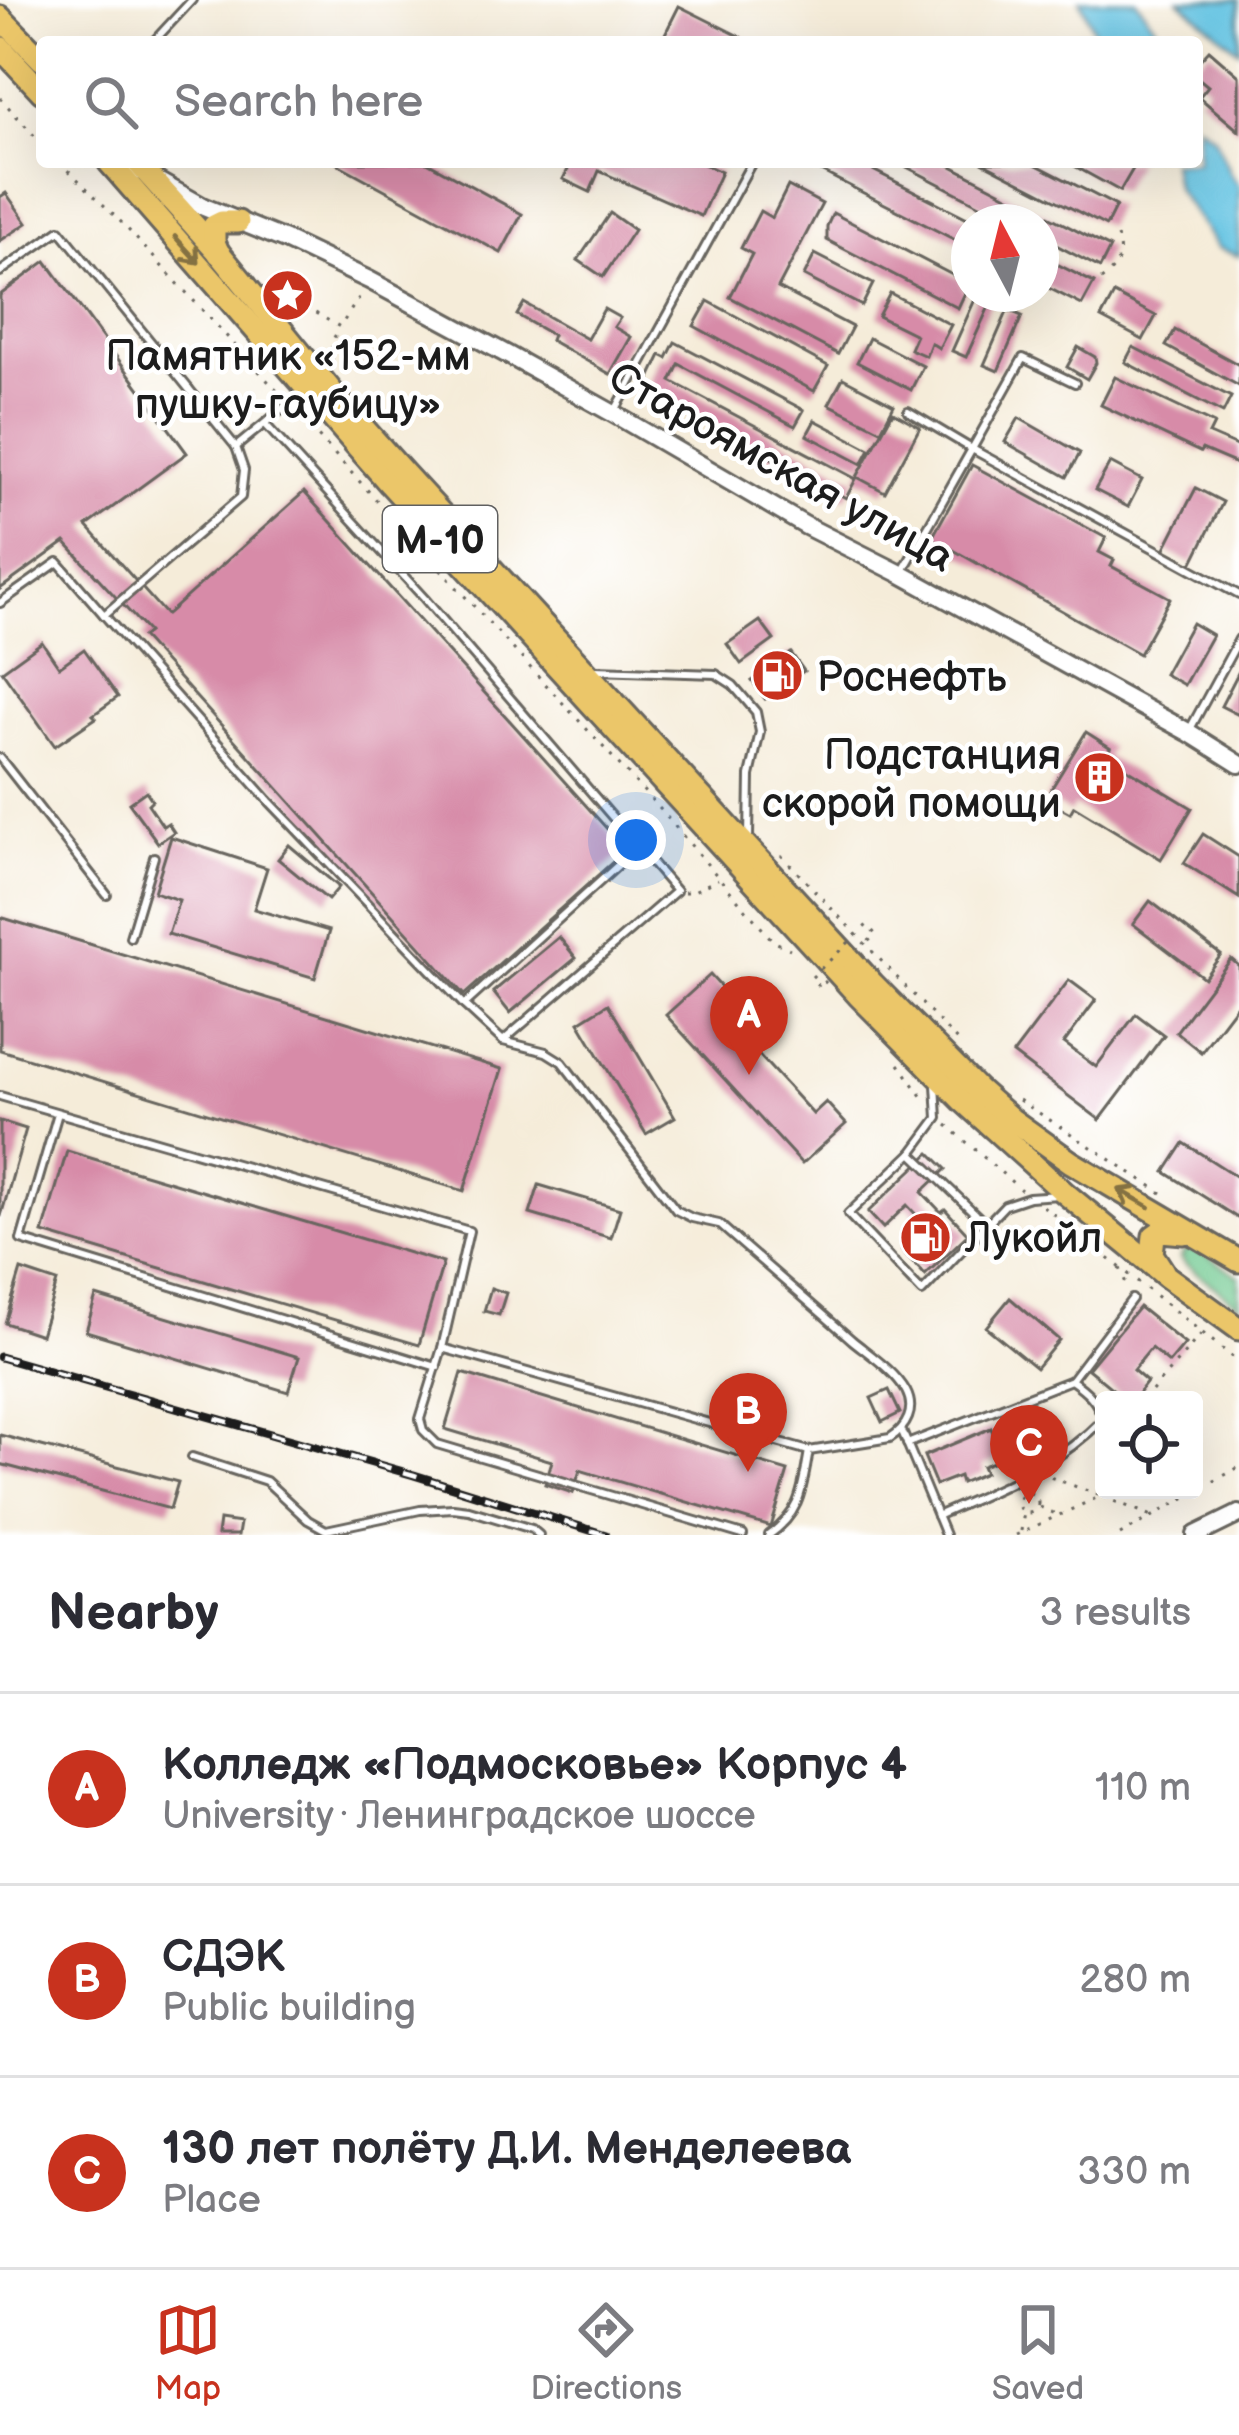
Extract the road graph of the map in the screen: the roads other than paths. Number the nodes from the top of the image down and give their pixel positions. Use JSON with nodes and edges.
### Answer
{"nodes":[{"id":1,"x":192,"y":0,"type":"edge"},
{"id":2,"x":0,"y":17,"type":"edge"},
{"id":3,"x":159,"y":36,"type":"edge"},
{"id":4,"x":0,"y":46,"type":"edge"},
{"id":5,"x":36,"y":54,"type":"edge"},
{"id":6,"x":36,"y":85,"type":"edge"},
{"id":7,"x":114,"y":168,"type":"edge"},
{"id":8,"x":146,"y":168,"type":"edge"},
{"id":9,"x":146,"y":168,"type":"edge"},
{"id":10,"x":148,"y":168,"type":"edge"},
{"id":11,"x":749,"y":168,"type":"edge"},
{"id":12,"x":238,"y":222,"type":"junction"},
{"id":13,"x":285,"y":240,"type":"junction"},
{"id":14,"x":220,"y":254,"type":"junction"},
{"id":15,"x":0,"y":271,"type":"edge"},
{"id":16,"x":1075,"y":383,"type":"dead end"},
{"id":17,"x":306,"y":389,"type":"junction"},
{"id":18,"x":908,"y":411,"type":"dead end"},
{"id":19,"x":614,"y":414,"type":"junction"},
{"id":20,"x":265,"y":424,"type":"junction"},
{"id":21,"x":236,"y":447,"type":"junction"},
{"id":22,"x":972,"y":449,"type":"junction"},
{"id":23,"x":901,"y":574,"type":"junction"},
{"id":24,"x":1239,"y":595,"type":"edge"},
{"id":25,"x":0,"y":604,"type":"edge"},
{"id":26,"x":104,"y":615,"type":"junction"},
{"id":27,"x":1239,"y":639,"type":"edge"},
{"id":28,"x":583,"y":669,"type":"junction"},
{"id":29,"x":1188,"y":732,"type":"junction"},
{"id":30,"x":0,"y":758,"type":"edge"},
{"id":31,"x":1239,"y":764,"type":"edge"},
{"id":32,"x":638,"y":847,"type":"junction"},
{"id":33,"x":748,"y":848,"type":"junction"},
{"id":34,"x":154,"y":857,"type":"dead end"},
{"id":35,"x":107,"y":895,"type":"dead end"},
{"id":36,"x":130,"y":938,"type":"dead end"},
{"id":37,"x":464,"y":1005,"type":"junction"},
{"id":38,"x":502,"y":1040,"type":"junction"},
{"id":39,"x":936,"y":1075,"type":"junction"},
{"id":40,"x":0,"y":1096,"type":"edge"},
{"id":41,"x":58,"y":1112,"type":"junction"},
{"id":42,"x":912,"y":1153,"type":"junction"},
{"id":43,"x":1066,"y":1194,"type":"junction"},
{"id":44,"x":986,"y":1224,"type":"junction"},
{"id":45,"x":1196,"y":1235,"type":"junction"},
{"id":46,"x":1239,"y":1261,"type":"edge"},
{"id":47,"x":1166,"y":1276,"type":"junction"},
{"id":48,"x":1132,"y":1299,"type":"road end"},
{"id":49,"x":1239,"y":1329,"type":"edge"},
{"id":50,"x":442,"y":1348,"type":"junction"},
{"id":51,"x":436,"y":1367,"type":"junction"},
{"id":52,"x":1071,"y":1380,"type":"junction"},
{"id":53,"x":902,"y":1431,"type":"junction"},
{"id":54,"x":907,"y":1444,"type":"junction"},
{"id":55,"x":808,"y":1451,"type":"junction"},
{"id":56,"x":192,"y":1457,"type":"dead end"},
{"id":57,"x":1239,"y":1514,"type":"edge"},
{"id":58,"x":937,"y":1516,"type":"junction"},
{"id":59,"x":538,"y":1535,"type":"edge"},
{"id":60,"x":743,"y":1535,"type":"edge"},
{"id":61,"x":769,"y":1535,"type":"edge"},
{"id":62,"x":945,"y":1535,"type":"edge"},
{"id":63,"x":1196,"y":1535,"type":"edge"}],
"edges":[{"from":1,"to":3,"type":"lane"},
{"from":2,"to":5,"type":"highway"},
{"from":4,"to":6,"type":"highway"},
{"from":7,"to":17,"type":"highway","number":"М-10","one_way":true},
{"from":8,"to":12,"type":"street","name":"Староямская улица"},
{"from":9,"to":14,"type":"highway","number":"М-10"},
{"from":10,"to":13,"type":"street","name":"Староямская улица"},
{"from":11,"to":19,"type":"lane"},
{"from":12,"to":13,"type":"street","name":"Староямская улица"},
{"from":12,"to":14,"type":"highway"},
{"from":13,"to":19,"type":"street","name":"Староямская улица"},
{"from":14,"to":28,"type":"highway","number":"М-10"},
{"from":15,"to":21,"type":"lane"},
{"from":16,"to":22,"type":"lane"},
{"from":17,"to":20,"type":"lane"},
{"from":17,"to":39,"type":"highway","number":"М-10"},
{"from":18,"to":22,"type":"lane"},
{"from":19,"to":23,"type":"street","name":"Староямская улица"},
{"from":20,"to":21,"type":"lane"},
{"from":20,"to":32,"type":"lane"},
{"from":21,"to":26,"type":"lane"},
{"from":22,"to":23,"type":"lane"},
{"from":22,"to":24,"type":"lane"},
{"from":23,"to":29,"type":"street","name":"Староямская улица"},
{"from":25,"to":26,"type":"lane"},
{"from":26,"to":37,"type":"lane"},
{"from":27,"to":29,"type":"lane"},
{"from":28,"to":33,"type":"highway","number":"М-10"},
{"from":28,"to":33,"type":"lane"},
{"from":29,"to":31,"type":"street","name":"Староямская улица"},
{"from":30,"to":35,"type":"lane"},
{"from":32,"to":37,"type":"lane"},
{"from":32,"to":38,"type":"lane"},
{"from":45,"to":33,"type":"highway","number":"М-10","one_way":true},
{"from":34,"to":36,"type":"lane"},
{"from":37,"to":38,"type":"lane"},
{"from":38,"to":53,"type":"lane"},
{"from":39,"to":42,"type":"lane"},
{"from":39,"to":43,"type":"highway","number":"М-10"},
{"from":40,"to":41,"type":"lane"},
{"from":41,"to":50,"type":"lane"},
{"from":41,"to":51,"type":"lane"},
{"from":42,"to":44,"type":"lane"},
{"from":42,"to":44,"type":"lane"},
{"from":43,"to":44,"type":"lane"},
{"from":43,"to":47,"type":"highway","number":"М-10"},
{"from":45,"to":46,"type":"highway","number":"М-10"},
{"from":45,"to":47,"type":"highway"},
{"from":47,"to":49,"type":"highway","number":"М-10"},
{"from":48,"to":52,"type":"lane"},
{"from":50,"to":51,"type":"lane"},
{"from":50,"to":55,"type":"lane"},
{"from":51,"to":60,"type":"lane"},
{"from":52,"to":54,"type":"lane"},
{"from":52,"to":58,"type":"lane"},
{"from":53,"to":54,"type":"lane"},
{"from":53,"to":55,"type":"lane"},
{"from":54,"to":58,"type":"lane"},
{"from":55,"to":61,"type":"lane"},
{"from":56,"to":59,"type":"lane"},
{"from":57,"to":63,"type":"street"},
{"from":58,"to":62,"type":"lane"}]}
